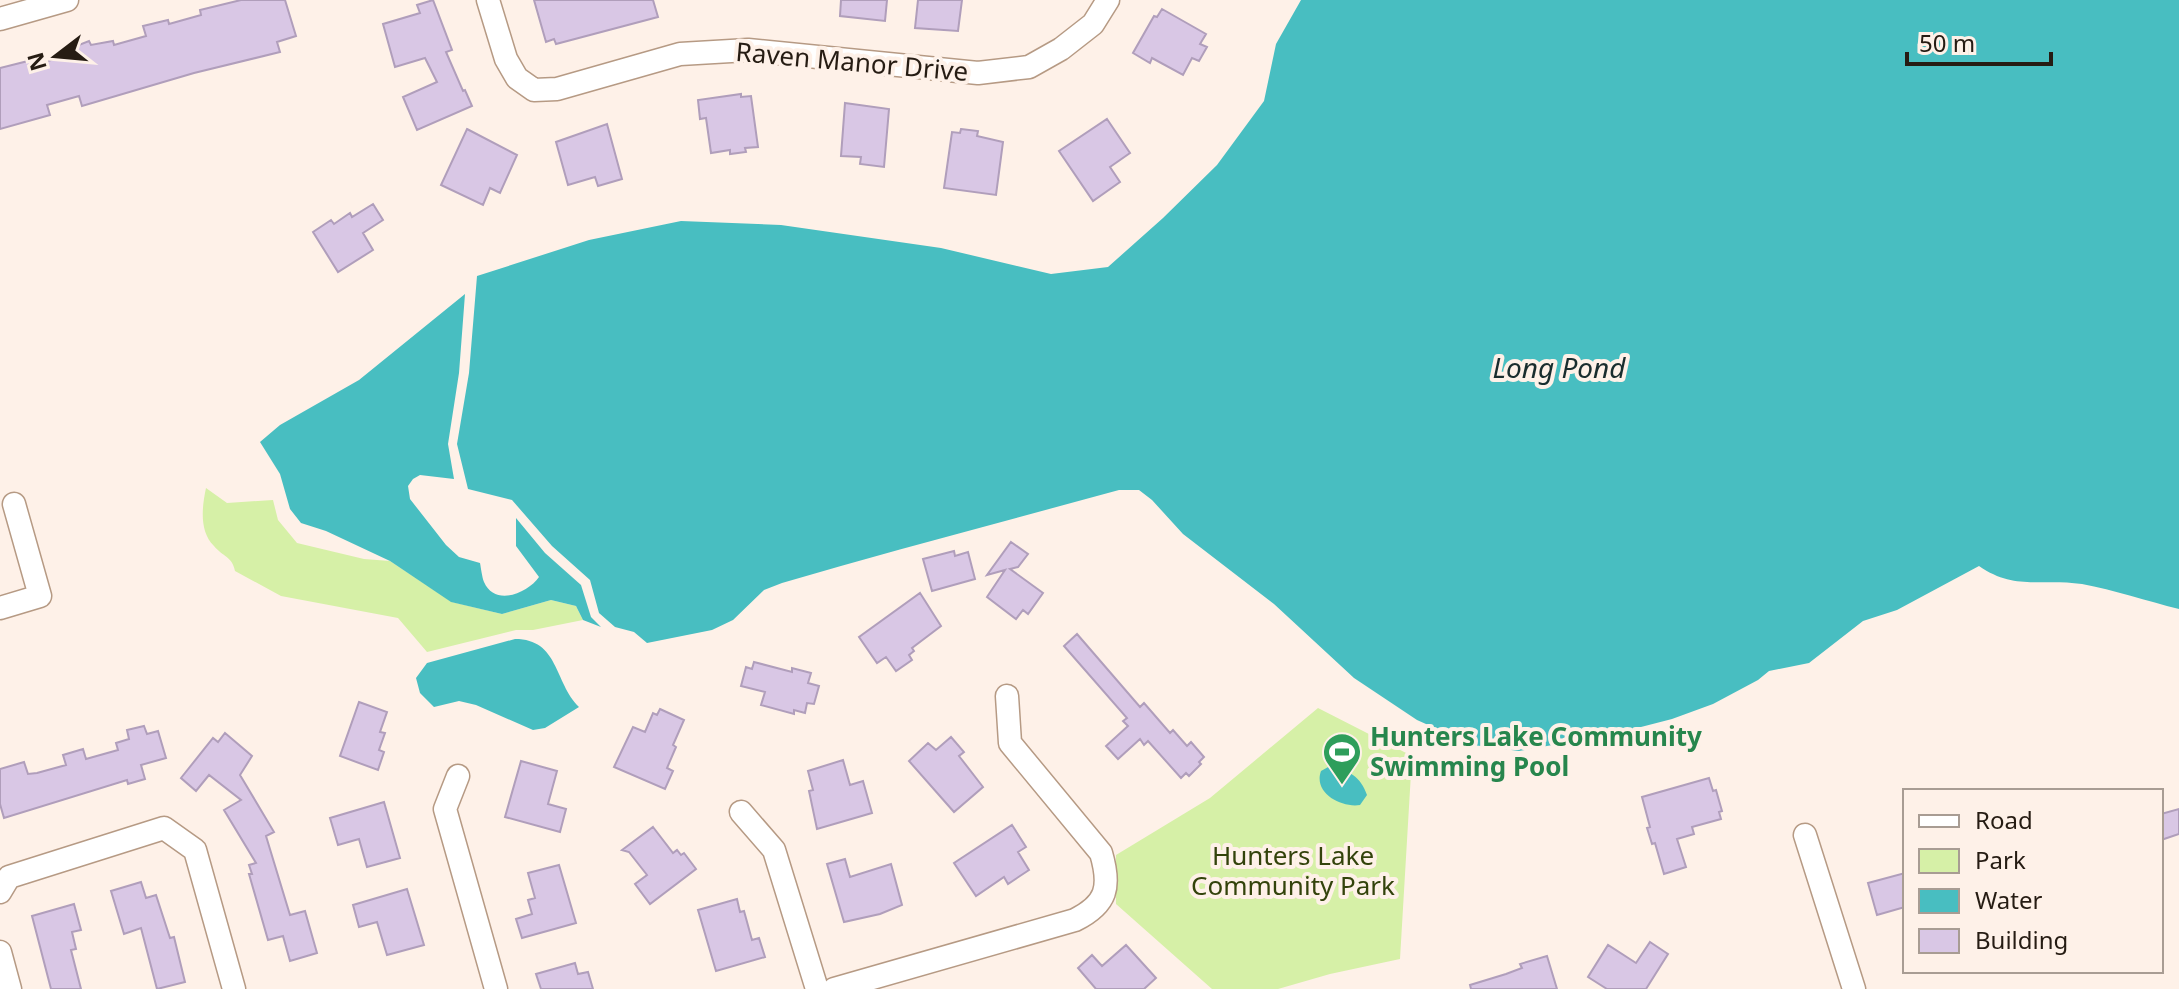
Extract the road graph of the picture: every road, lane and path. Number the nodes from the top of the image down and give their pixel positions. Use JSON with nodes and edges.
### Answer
{"nodes":[{"id":1,"x":67,"y":0,"type":"edge"},
{"id":2,"x":488,"y":0,"type":"edge"},
{"id":3,"x":1108,"y":0,"type":"edge"},
{"id":4,"x":0,"y":19,"type":"edge"},
{"id":5,"x":14,"y":504,"type":"dead end"},
{"id":6,"x":0,"y":608,"type":"edge"},
{"id":7,"x":1007,"y":696,"type":"dead end"},
{"id":8,"x":458,"y":776,"type":"dead end"},
{"id":9,"x":741,"y":812,"type":"dead end"},
{"id":10,"x":1805,"y":835,"type":"dead end"},
{"id":11,"x":0,"y":892,"type":"edge"},
{"id":12,"x":0,"y":952,"type":"edge"},
{"id":13,"x":10,"y":989,"type":"edge"},
{"id":14,"x":234,"y":989,"type":"edge"},
{"id":15,"x":496,"y":989,"type":"edge"},
{"id":16,"x":817,"y":989,"type":"edge"},
{"id":17,"x":834,"y":989,"type":"edge"},
{"id":18,"x":1854,"y":989,"type":"edge"}],
"edges":[{"from":1,"to":4,"type":"street"},
{"from":2,"to":3,"type":"street","name":"Raven Manor Drive"},
{"from":5,"to":6,"type":"street"},
{"from":7,"to":17,"type":"street"},
{"from":8,"to":15,"type":"street"},
{"from":9,"to":16,"type":"street"},
{"from":10,"to":18,"type":"street"},
{"from":11,"to":14,"type":"street"},
{"from":12,"to":13,"type":"street"}]}
